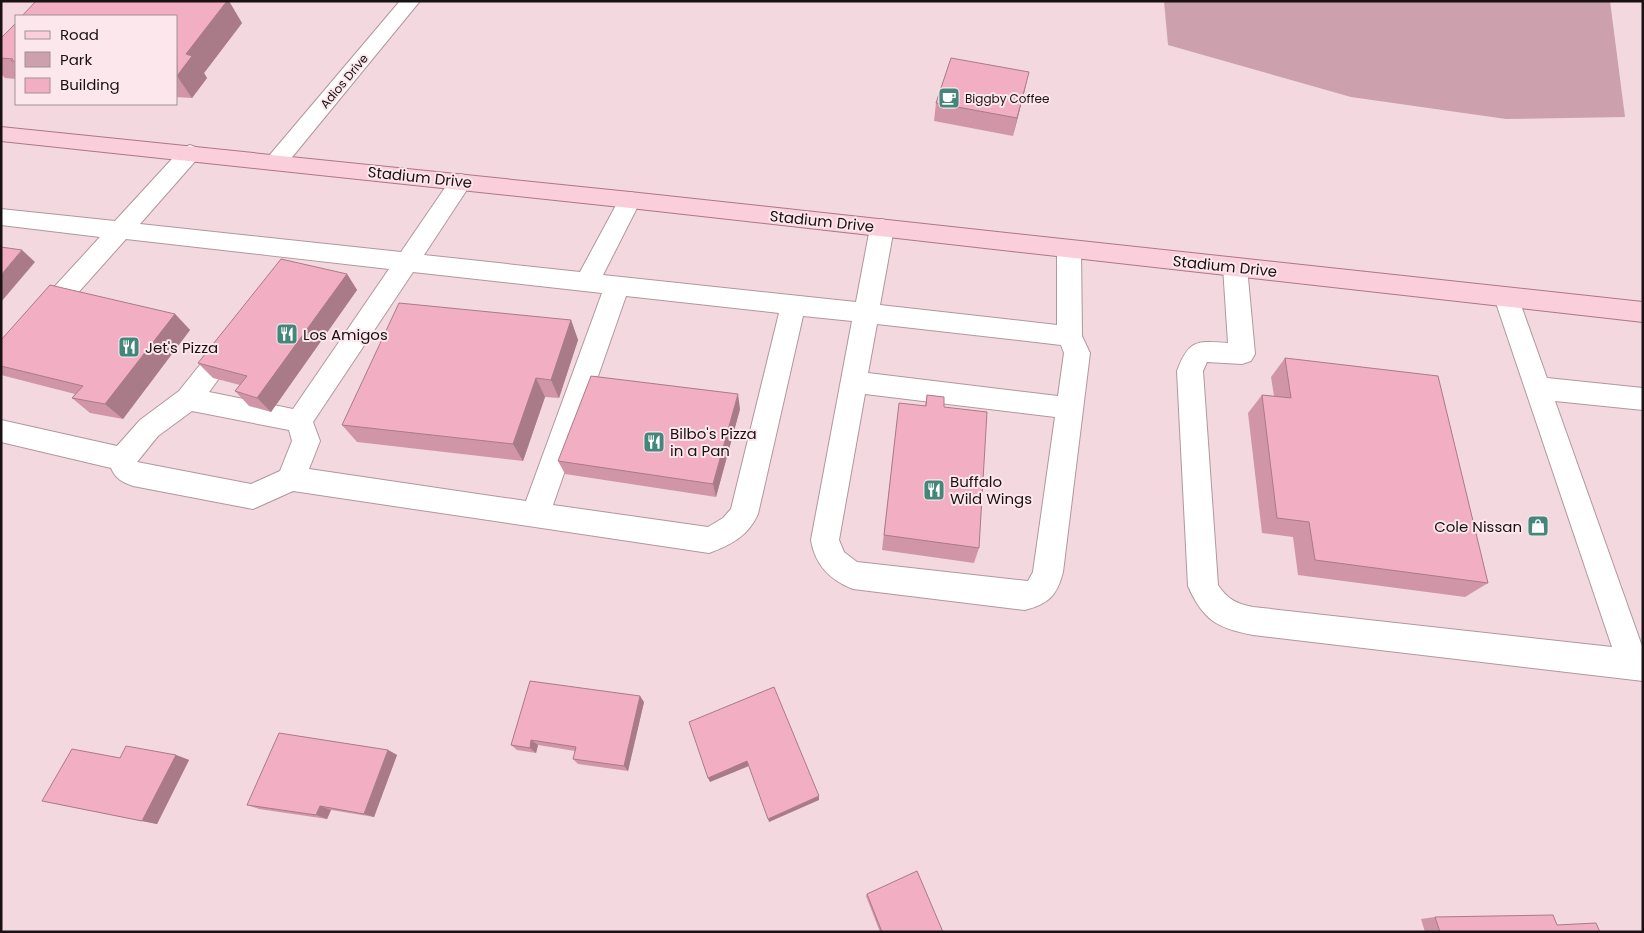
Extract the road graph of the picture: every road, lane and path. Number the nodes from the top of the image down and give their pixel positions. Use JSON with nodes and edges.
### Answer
{"nodes":[{"id":1,"x":411,"y":1,"type":"edge"},
{"id":2,"x":1,"y":134,"type":"edge"},
{"id":3,"x":190,"y":153,"type":"junction"},
{"id":4,"x":276,"y":162,"type":"junction"},
{"id":5,"x":461,"y":182,"type":"junction"},
{"id":6,"x":630,"y":200,"type":"junction"},
{"id":7,"x":1,"y":217,"type":"edge"},
{"id":8,"x":882,"y":228,"type":"junction"},
{"id":9,"x":120,"y":230,"type":"junction"},
{"id":10,"x":1070,"y":249,"type":"junction"},
{"id":11,"x":302,"y":250,"type":"junction"},
{"id":12,"x":407,"y":262,"type":"junction"},
{"id":13,"x":1235,"y":267,"type":"junction"},
{"id":14,"x":284,"y":274,"type":"edge"},
{"id":15,"x":587,"y":282,"type":"junction"},
{"id":16,"x":617,"y":286,"type":"junction"},
{"id":17,"x":1506,"y":297,"type":"junction"},
{"id":18,"x":793,"y":305,"type":"junction"},
{"id":19,"x":1643,"y":312,"type":"edge"},
{"id":20,"x":867,"y":314,"type":"junction"},
{"id":21,"x":248,"y":321,"type":"edge"},
{"id":22,"x":1069,"y":336,"type":"junction"},
{"id":23,"x":1,"y":362,"type":"edge"},
{"id":24,"x":854,"y":382,"type":"junction"},
{"id":25,"x":1537,"y":388,"type":"junction"},
{"id":26,"x":188,"y":399,"type":"junction"},
{"id":27,"x":1643,"y":400,"type":"edge"},
{"id":28,"x":1070,"y":408,"type":"junction"},
{"id":29,"x":299,"y":421,"type":"junction"},
{"id":30,"x":1,"y":431,"type":"edge"},
{"id":31,"x":123,"y":459,"type":"junction"},
{"id":32,"x":291,"y":479,"type":"junction"},
{"id":33,"x":535,"y":515,"type":"junction"},
{"id":34,"x":1638,"y":666,"type":"edge"}],
"edges":[{"from":1,"to":4,"type":"street","name":"Adios Drive"},
{"from":2,"to":3,"type":"main road","name":"Stadium Drive"},
{"from":3,"to":4,"type":"main road","name":"Stadium Drive"},
{"from":3,"to":9,"type":"street"},
{"from":4,"to":5,"type":"main road","name":"Stadium Drive"},
{"from":5,"to":6,"type":"main road","name":"Stadium Drive"},
{"from":5,"to":12,"type":"street"},
{"from":6,"to":8,"type":"main road","name":"Stadium Drive"},
{"from":6,"to":15,"type":"street"},
{"from":7,"to":9,"type":"street"},
{"from":8,"to":10,"type":"main road","name":"Stadium Drive"},
{"from":8,"to":20,"type":"street"},
{"from":9,"to":11,"type":"street"},
{"from":9,"to":23,"type":"street"},
{"from":10,"to":13,"type":"main road","name":"Stadium Drive"},
{"from":10,"to":22,"type":"street"},
{"from":11,"to":12,"type":"street"},
{"from":11,"to":14,"type":"street"},
{"from":12,"to":15,"type":"street"},
{"from":12,"to":29,"type":"street"},
{"from":13,"to":17,"type":"main road","name":"Stadium Drive"},
{"from":13,"to":34,"type":"street"},
{"from":15,"to":16,"type":"street"},
{"from":16,"to":18,"type":"street"},
{"from":16,"to":33,"type":"street"},
{"from":17,"to":19,"type":"main road","name":"Stadium Drive"},
{"from":17,"to":25,"type":"street"},
{"from":18,"to":20,"type":"street"},
{"from":18,"to":33,"type":"street"},
{"from":20,"to":22,"type":"street"},
{"from":20,"to":24,"type":"street"},
{"from":21,"to":26,"type":"street"},
{"from":22,"to":28,"type":"street"},
{"from":24,"to":28,"type":"street"},
{"from":24,"to":28,"type":"street"},
{"from":25,"to":27,"type":"street"},
{"from":25,"to":34,"type":"street"},
{"from":26,"to":29,"type":"street"},
{"from":26,"to":31,"type":"street"},
{"from":29,"to":32,"type":"street"},
{"from":30,"to":31,"type":"street"},
{"from":31,"to":32,"type":"street"},
{"from":32,"to":33,"type":"street"}]}
